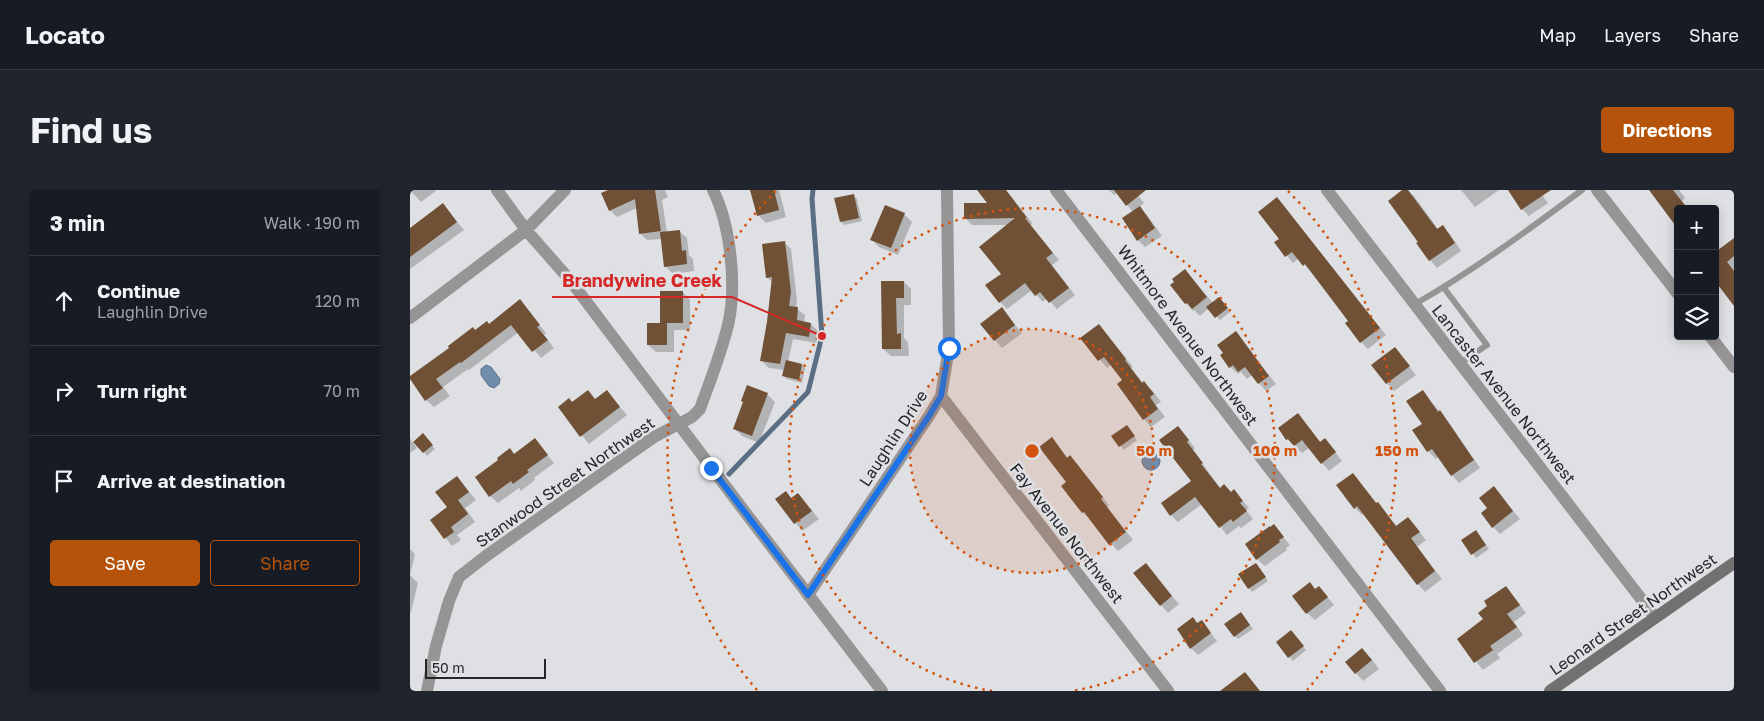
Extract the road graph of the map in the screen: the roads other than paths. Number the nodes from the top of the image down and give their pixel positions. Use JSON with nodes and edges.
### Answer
{"nodes":[{"id":1,"x":496,"y":190,"type":"edge"},
{"id":2,"x":565,"y":190,"type":"edge"},
{"id":3,"x":713,"y":190,"type":"edge"},
{"id":4,"x":947,"y":190,"type":"edge"},
{"id":5,"x":1056,"y":190,"type":"edge"},
{"id":6,"x":1327,"y":190,"type":"edge"},
{"id":7,"x":1582,"y":190,"type":"edge"},
{"id":8,"x":1597,"y":190,"type":"edge"},
{"id":9,"x":526,"y":230,"type":"junction"},
{"id":10,"x":1444,"y":288,"type":"junction"},
{"id":11,"x":1674,"y":289,"type":"edge"},
{"id":12,"x":1415,"y":304,"type":"junction"},
{"id":13,"x":410,"y":318,"type":"edge"},
{"id":14,"x":1713,"y":340,"type":"edge"},
{"id":15,"x":1460,"y":363,"type":"junction"},
{"id":16,"x":1734,"y":367,"type":"edge"},
{"id":17,"x":941,"y":396,"type":"junction"},
{"id":18,"x":679,"y":424,"type":"junction"},
{"id":19,"x":1734,"y":563,"type":"edge"},
{"id":20,"x":808,"y":595,"type":"junction"},
{"id":21,"x":1655,"y":617,"type":"junction"},
{"id":22,"x":427,"y":691,"type":"edge"},
{"id":23,"x":882,"y":691,"type":"edge"},
{"id":24,"x":1168,"y":691,"type":"edge"},
{"id":25,"x":1440,"y":691,"type":"edge"},
{"id":26,"x":1550,"y":691,"type":"edge"}],
"edges":[{"from":1,"to":9,"type":"street"},
{"from":2,"to":9,"type":"street"},
{"from":3,"to":18,"type":"street","name":"Stanwood Street Northwest"},
{"from":4,"to":17,"type":"street","name":"Laughlin Drive"},
{"from":5,"to":25,"type":"street","name":"Whitmore Avenue Northwest"},
{"from":6,"to":12,"type":"street","name":"Lancaster Avenue Northwest"},
{"from":7,"to":10,"type":"lane"},
{"from":8,"to":11,"type":"street"},
{"from":9,"to":13,"type":"street"},
{"from":9,"to":18,"type":"street"},
{"from":10,"to":12,"type":"lane"},
{"from":10,"to":15,"type":"lane"},
{"from":12,"to":15,"type":"street","name":"Lancaster Avenue Northwest"},
{"from":14,"to":16,"type":"street"},
{"from":15,"to":21,"type":"street","name":"Lancaster Avenue Northwest"},
{"from":17,"to":20,"type":"street","name":"Laughlin Drive"},
{"from":17,"to":24,"type":"street","name":"Fay Avenue Northwest"},
{"from":18,"to":20,"type":"street"},
{"from":18,"to":22,"type":"street","name":"Stanwood Street Northwest"},
{"from":19,"to":21,"type":"main road","name":"Leonard Street Northwest"},
{"from":20,"to":23,"type":"street"},
{"from":21,"to":26,"type":"main road","name":"Leonard Street Northwest"}]}
